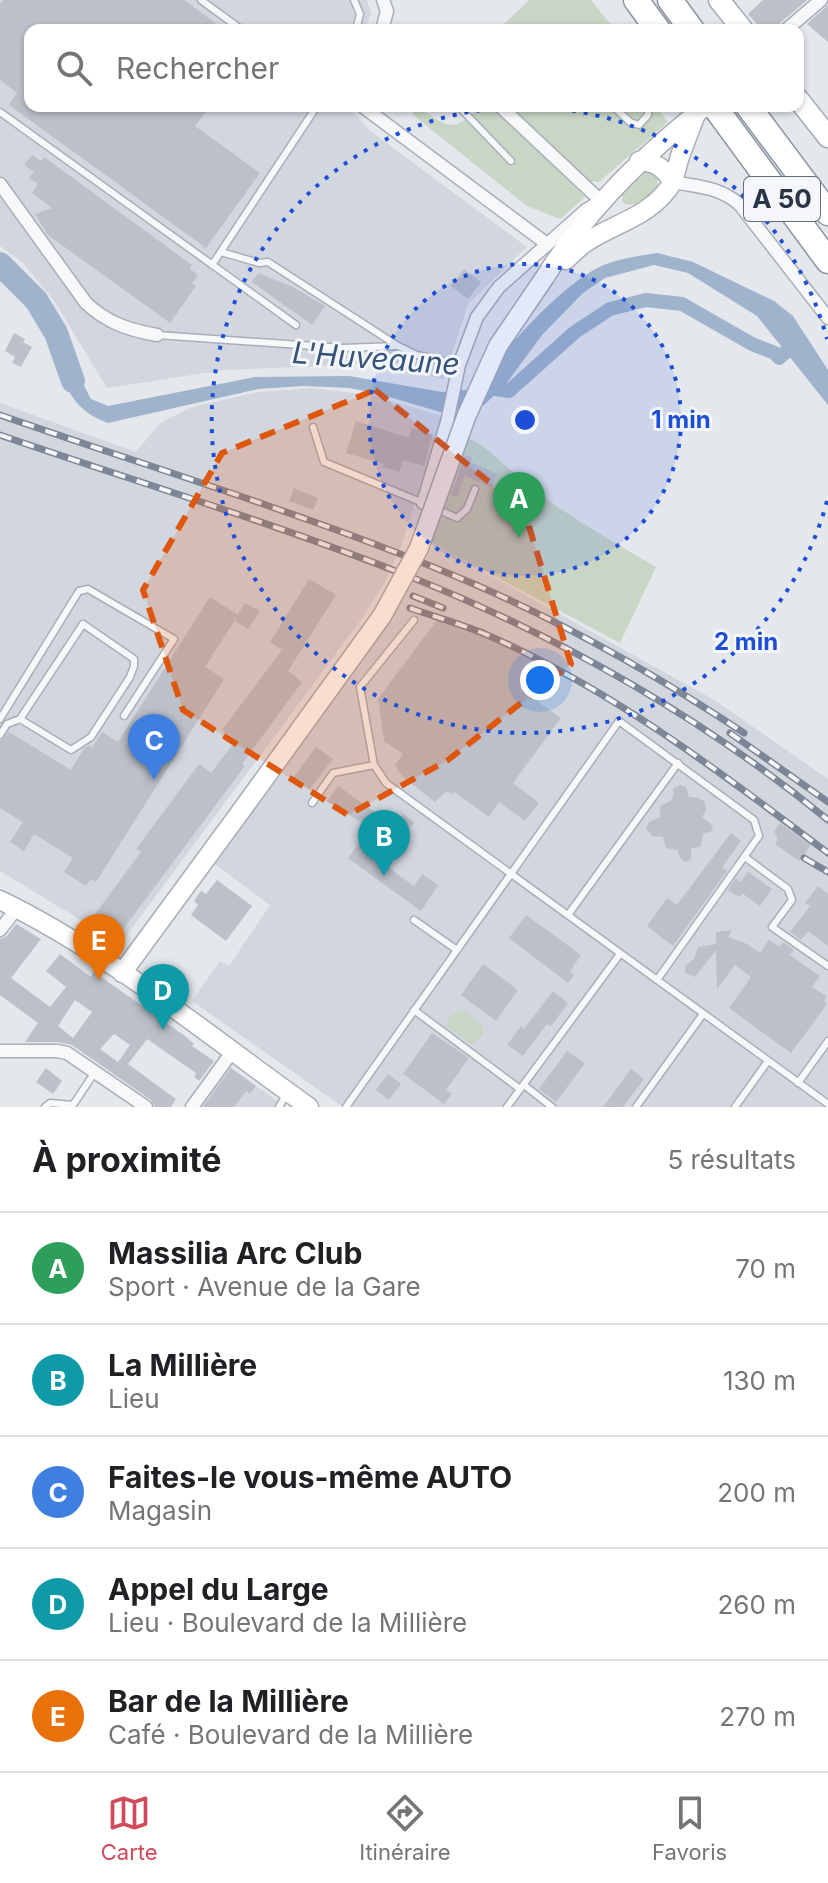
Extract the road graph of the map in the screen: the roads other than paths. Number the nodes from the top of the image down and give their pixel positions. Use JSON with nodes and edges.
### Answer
{"nodes":[{"id":1,"x":201,"y":0,"type":"edge"},
{"id":2,"x":354,"y":0,"type":"edge"},
{"id":3,"x":383,"y":0,"type":"edge"},
{"id":4,"x":636,"y":0,"type":"edge"},
{"id":5,"x":670,"y":0,"type":"edge"},
{"id":6,"x":719,"y":0,"type":"edge"},
{"id":7,"x":821,"y":0,"type":"edge"},
{"id":8,"x":234,"y":24,"type":"edge"},
{"id":9,"x":358,"y":24,"type":"edge"},
{"id":10,"x":384,"y":24,"type":"edge"},
{"id":11,"x":654,"y":24,"type":"edge"},
{"id":12,"x":688,"y":24,"type":"edge"},
{"id":13,"x":738,"y":24,"type":"edge"},
{"id":14,"x":793,"y":24,"type":"edge"},
{"id":15,"x":804,"y":107,"type":"edge"},
{"id":16,"x":0,"y":112,"type":"edge"},
{"id":17,"x":313,"y":112,"type":"edge"},
{"id":18,"x":370,"y":112,"type":"edge"},
{"id":19,"x":464,"y":112,"type":"edge"},
{"id":20,"x":506,"y":112,"type":"edge"},
{"id":21,"x":619,"y":112,"type":"edge"},
{"id":22,"x":648,"y":112,"type":"edge"},
{"id":23,"x":700,"y":112,"type":"edge"},
{"id":24,"x":702,"y":112,"type":"edge"},
{"id":25,"x":707,"y":112,"type":"edge"},
{"id":26,"x":752,"y":112,"type":"edge"},
{"id":27,"x":828,"y":137,"type":"edge"},
{"id":28,"x":511,"y":161,"type":"dead end"},
{"id":29,"x":639,"y":161,"type":"junction"},
{"id":30,"x":673,"y":182,"type":"junction"},
{"id":31,"x":0,"y":184,"type":"edge"},
{"id":32,"x":601,"y":201,"type":"junction"},
{"id":33,"x":828,"y":213,"type":"edge"},
{"id":34,"x":634,"y":218,"type":"junction"},
{"id":35,"x":547,"y":244,"type":"junction"},
{"id":36,"x":221,"y":252,"type":"junction"},
{"id":37,"x":828,"y":261,"type":"edge"},
{"id":38,"x":212,"y":265,"type":"junction"},
{"id":39,"x":545,"y":277,"type":"junction"},
{"id":40,"x":828,"y":318,"type":"edge"},
{"id":41,"x":296,"y":325,"type":"dead end"},
{"id":42,"x":157,"y":335,"type":"joint"},
{"id":43,"x":398,"y":346,"type":"junction"},
{"id":44,"x":459,"y":365,"type":"junction"},
{"id":45,"x":313,"y":427,"type":"dead end"},
{"id":46,"x":475,"y":489,"type":"dead end"},
{"id":47,"x":423,"y":503,"type":"junction"},
{"id":48,"x":414,"y":620,"type":"dead end"},
{"id":49,"x":124,"y":716,"type":"dead end"},
{"id":50,"x":0,"y":719,"type":"edge"},
{"id":51,"x":20,"y":719,"type":"junction"},
{"id":52,"x":0,"y":735,"type":"edge"},
{"id":53,"x":678,"y":763,"type":"junction"},
{"id":54,"x":374,"y":765,"type":"junction"},
{"id":55,"x":312,"y":803,"type":"dead end"},
{"id":56,"x":745,"y":857,"type":"junction"},
{"id":57,"x":511,"y":874,"type":"junction"},
{"id":58,"x":8,"y":904,"type":"edge"},
{"id":59,"x":568,"y":915,"type":"junction"},
{"id":60,"x":414,"y":920,"type":"dead end"},
{"id":61,"x":0,"y":930,"type":"edge"},
{"id":62,"x":457,"y":950,"type":"junction"},
{"id":63,"x":620,"y":954,"type":"junction"},
{"id":64,"x":828,"y":966,"type":"edge"},
{"id":65,"x":122,"y":973,"type":"junction"},
{"id":66,"x":657,"y":980,"type":"junction"},
{"id":67,"x":414,"y":1010,"type":"junction"},
{"id":68,"x":703,"y":1014,"type":"junction"},
{"id":69,"x":828,"y":1041,"type":"edge"},
{"id":70,"x":0,"y":1051,"type":"edge"},
{"id":71,"x":232,"y":1052,"type":"junction"},
{"id":72,"x":768,"y":1061,"type":"junction"},
{"id":73,"x":95,"y":1072,"type":"junction"},
{"id":74,"x":798,"y":1083,"type":"junction"},
{"id":75,"x":522,"y":1087,"type":"junction"},
{"id":76,"x":284,"y":1100,"type":"edge"},
{"id":77,"x":828,"y":1104,"type":"edge"},
{"id":78,"x":45,"y":1107,"type":"edge"},
{"id":79,"x":146,"y":1107,"type":"edge"},
{"id":80,"x":192,"y":1107,"type":"edge"},
{"id":81,"x":309,"y":1107,"type":"edge"},
{"id":82,"x":346,"y":1107,"type":"edge"},
{"id":83,"x":507,"y":1107,"type":"edge"},
{"id":84,"x":552,"y":1107,"type":"edge"},
{"id":85,"x":636,"y":1107,"type":"edge"},
{"id":86,"x":735,"y":1107,"type":"edge"}],
"edges":[{"from":1,"to":8,"type":"lane"},
{"from":2,"to":9,"type":"lane"},
{"from":3,"to":10,"type":"street"},
{"from":4,"to":11,"type":"highway"},
{"from":5,"to":12,"type":"highway"},
{"from":6,"to":13,"type":"main road"},
{"from":7,"to":14,"type":"street"},
{"from":15,"to":27,"type":"main road"},
{"from":16,"to":38,"type":"lane"},
{"from":17,"to":36,"type":"lane"},
{"from":18,"to":35,"type":"street"},
{"from":19,"to":28,"type":"lane"},
{"from":20,"to":32,"type":"street"},
{"from":21,"to":22,"type":"lane"},
{"from":23,"to":29,"type":"street"},
{"from":24,"to":30,"type":"street"},
{"from":25,"to":37,"type":"highway","number":"A 50"},
{"from":26,"to":33,"type":"highway","number":"A 50"},
{"from":29,"to":30,"type":"street"},
{"from":29,"to":32,"type":"street"},
{"from":30,"to":34,"type":"street"},
{"from":30,"to":40,"type":"street"},
{"from":31,"to":42,"type":"street"},
{"from":32,"to":34,"type":"street"},
{"from":32,"to":35,"type":"street"},
{"from":32,"to":39,"type":"street"},
{"from":34,"to":39,"type":"street"},
{"from":35,"to":44,"type":"street"},
{"from":36,"to":38,"type":"lane"},
{"from":36,"to":43,"type":"lane"},
{"from":38,"to":41,"type":"lane"},
{"from":39,"to":65,"type":"street","bridge":true},
{"from":42,"to":43,"type":"lane"},
{"from":43,"to":44,"type":"lane"},
{"from":44,"to":47,"type":"street"},
{"from":45,"to":47,"type":"lane"},
{"from":46,"to":47,"type":"lane"},
{"from":48,"to":54,"type":"lane"},
{"from":49,"to":50,"type":"lane"},
{"from":51,"to":51,"type":"lane"},
{"from":51,"to":52,"type":"lane"},
{"from":53,"to":56,"type":"lane"},
{"from":53,"to":57,"type":"lane"},
{"from":53,"to":59,"type":"lane"},
{"from":54,"to":55,"type":"lane"},
{"from":54,"to":57,"type":"lane"},
{"from":56,"to":64,"type":"lane"},
{"from":56,"to":66,"type":"lane"},
{"from":57,"to":59,"type":"lane"},
{"from":57,"to":62,"type":"lane"},
{"from":58,"to":61,"type":"street"},
{"from":58,"to":65,"type":"street"},
{"from":59,"to":63,"type":"lane"},
{"from":60,"to":62,"type":"lane"},
{"from":62,"to":67,"type":"lane"},
{"from":63,"to":66,"type":"lane"},
{"from":63,"to":75,"type":"lane"},
{"from":65,"to":71,"type":"street"},
{"from":66,"to":68,"type":"lane"},
{"from":67,"to":75,"type":"lane"},
{"from":67,"to":82,"type":"lane"},
{"from":68,"to":72,"type":"lane"},
{"from":68,"to":85,"type":"lane"},
{"from":69,"to":74,"type":"lane"},
{"from":70,"to":73,"type":"street"},
{"from":71,"to":76,"type":"street"},
{"from":71,"to":80,"type":"street"},
{"from":72,"to":74,"type":"lane"},
{"from":72,"to":86,"type":"lane"},
{"from":73,"to":78,"type":"lane"},
{"from":73,"to":79,"type":"street"},
{"from":74,"to":77,"type":"lane"},
{"from":75,"to":83,"type":"lane"},
{"from":75,"to":84,"type":"lane"},
{"from":76,"to":81,"type":"street"}]}
